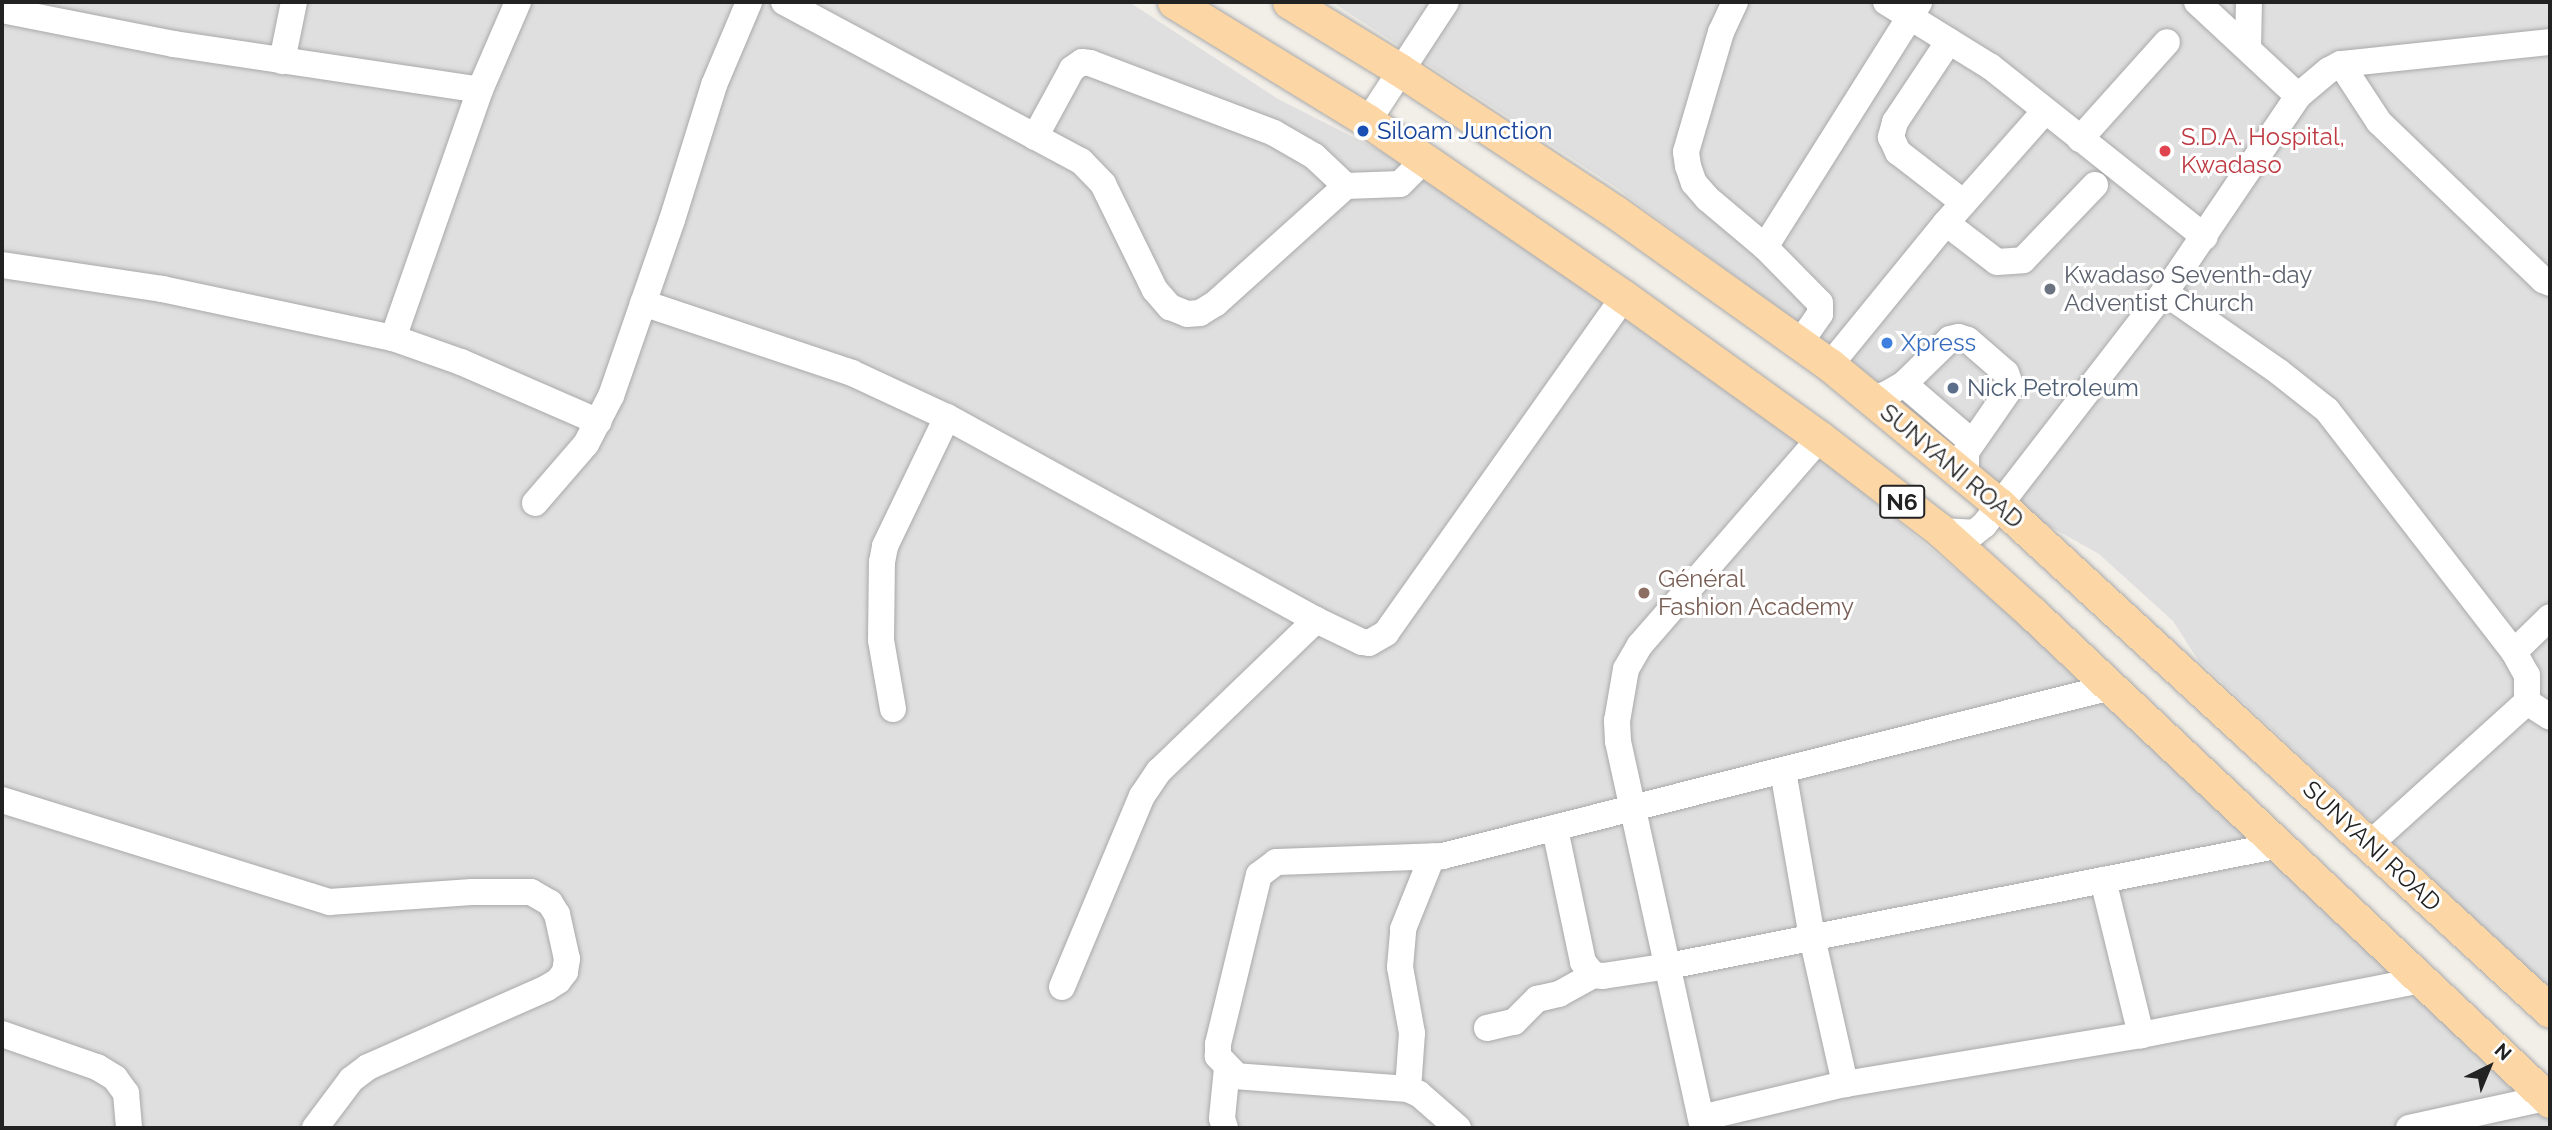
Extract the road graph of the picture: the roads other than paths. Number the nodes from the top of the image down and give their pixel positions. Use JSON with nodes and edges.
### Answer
{"nodes":[{"id":1,"x":294,"y":2,"type":"edge"},
{"id":2,"x":518,"y":2,"type":"edge"},
{"id":3,"x":749,"y":2,"type":"edge"},
{"id":4,"x":784,"y":2,"type":"edge"},
{"id":5,"x":1174,"y":2,"type":"edge"},
{"id":6,"x":1289,"y":2,"type":"edge"},
{"id":7,"x":1446,"y":2,"type":"edge"},
{"id":8,"x":1714,"y":2,"type":"edge"},
{"id":9,"x":1735,"y":2,"type":"edge"},
{"id":10,"x":1886,"y":2,"type":"edge"},
{"id":11,"x":2197,"y":2,"type":"edge"},
{"id":12,"x":2249,"y":2,"type":"edge"},
{"id":13,"x":2,"y":10,"type":"edge"},
{"id":14,"x":1914,"y":10,"type":"edge"},
{"id":15,"x":1721,"y":32,"type":"junction"},
{"id":16,"x":1949,"y":41,"type":"junction"},
{"id":17,"x":2167,"y":42,"type":"dead end"},
{"id":18,"x":2550,"y":42,"type":"edge"},
{"id":19,"x":2248,"y":48,"type":"junction"},
{"id":20,"x":282,"y":61,"type":"junction"},
{"id":21,"x":2341,"y":64,"type":"junction"},
{"id":22,"x":1400,"y":70,"type":"junction"},
{"id":23,"x":480,"y":90,"type":"junction"},
{"id":24,"x":2298,"y":96,"type":"junction"},
{"id":25,"x":2045,"y":111,"type":"junction"},
{"id":26,"x":1368,"y":121,"type":"junction"},
{"id":27,"x":1035,"y":137,"type":"junction"},
{"id":28,"x":2080,"y":139,"type":"junction"},
{"id":29,"x":1424,"y":160,"type":"junction"},
{"id":30,"x":2095,"y":185,"type":"dead end"},
{"id":31,"x":1346,"y":186,"type":"junction"},
{"id":32,"x":1964,"y":203,"type":"junction"},
{"id":33,"x":1946,"y":223,"type":"junction"},
{"id":34,"x":2205,"y":237,"type":"junction"},
{"id":35,"x":1765,"y":247,"type":"junction"},
{"id":36,"x":2,"y":265,"type":"edge"},
{"id":37,"x":2550,"y":283,"type":"edge"},
{"id":38,"x":2164,"y":292,"type":"junction"},
{"id":39,"x":1624,"y":298,"type":"junction"},
{"id":40,"x":643,"y":303,"type":"junction"},
{"id":41,"x":393,"y":338,"type":"junction"},
{"id":42,"x":1800,"y":343,"type":"junction"},
{"id":43,"x":1830,"y":365,"type":"junction"},
{"id":44,"x":1904,"y":384,"type":"junction"},
{"id":45,"x":1871,"y":398,"type":"junction"},
{"id":46,"x":947,"y":417,"type":"junction"},
{"id":47,"x":599,"y":422,"type":"junction"},
{"id":48,"x":1820,"y":438,"type":"junction"},
{"id":49,"x":1972,"y":442,"type":"junction"},
{"id":50,"x":1966,"y":476,"type":"junction"},
{"id":51,"x":535,"y":503,"type":"dead end"},
{"id":52,"x":2000,"y":505,"type":"junction"},
{"id":53,"x":1941,"y":531,"type":"junction"},
{"id":54,"x":2550,"y":617,"type":"edge"},
{"id":55,"x":1316,"y":620,"type":"junction"},
{"id":56,"x":2514,"y":652,"type":"junction"},
{"id":57,"x":2111,"y":687,"type":"junction"},
{"id":58,"x":2527,"y":702,"type":"junction"},
{"id":59,"x":893,"y":709,"type":"dead end"},
{"id":60,"x":2550,"y":718,"type":"edge"},
{"id":61,"x":1783,"y":771,"type":"junction"},
{"id":62,"x":2,"y":800,"type":"edge"},
{"id":63,"x":1633,"y":810,"type":"junction"},
{"id":64,"x":1555,"y":829,"type":"junction"},
{"id":65,"x":2370,"y":844,"type":"junction"},
{"id":66,"x":2280,"y":845,"type":"junction"},
{"id":67,"x":1432,"y":857,"type":"junction"},
{"id":68,"x":2103,"y":880,"type":"junction"},
{"id":69,"x":1812,"y":937,"type":"junction"},
{"id":70,"x":1670,"y":966,"type":"junction"},
{"id":71,"x":1593,"y":975,"type":"junction"},
{"id":72,"x":2422,"y":980,"type":"junction"},
{"id":73,"x":1062,"y":987,"type":"dead end"},
{"id":74,"x":2550,"y":1011,"type":"edge"},
{"id":75,"x":1487,"y":1028,"type":"dead end"},
{"id":76,"x":2,"y":1034,"type":"edge"},
{"id":77,"x":2141,"y":1035,"type":"junction"},
{"id":78,"x":1227,"y":1068,"type":"junction"},
{"id":79,"x":1845,"y":1084,"type":"junction"},
{"id":80,"x":1408,"y":1088,"type":"junction"},
{"id":81,"x":2548,"y":1100,"type":"edge"},
{"id":82,"x":1702,"y":1123,"type":"edge"},
{"id":83,"x":129,"y":1128,"type":"edge"},
{"id":84,"x":316,"y":1128,"type":"edge"},
{"id":85,"x":1225,"y":1128,"type":"edge"},
{"id":86,"x":1458,"y":1128,"type":"edge"},
{"id":87,"x":2409,"y":1128,"type":"edge"}],
"edges":[{"from":1,"to":20,"type":"street"},
{"from":2,"to":23,"type":"street"},
{"from":3,"to":40,"type":"street"},
{"from":4,"to":27,"type":"street"},
{"from":5,"to":26,"type":"main road","number":"N6"},
{"from":6,"to":22,"type":"main road","name":"SUNYANI ROAD","number":"N6"},
{"from":7,"to":22,"type":"street"},
{"from":8,"to":15,"type":"street"},
{"from":9,"to":15,"type":"street"},
{"from":10,"to":14,"type":"street"},
{"from":11,"to":19,"type":"street"},
{"from":12,"to":19,"type":"street"},
{"from":13,"to":20,"type":"street"},
{"from":14,"to":16,"type":"street"},
{"from":14,"to":35,"type":"street"},
{"from":15,"to":35,"type":"street"},
{"from":16,"to":25,"type":"street"},
{"from":16,"to":32,"type":"street"},
{"from":17,"to":28,"type":"street"},
{"from":18,"to":21,"type":"street"},
{"from":19,"to":24,"type":"street"},
{"from":20,"to":23,"type":"street"},
{"from":21,"to":24,"type":"street"},
{"from":21,"to":37,"type":"street"},
{"from":22,"to":26,"type":"street"},
{"from":22,"to":42,"type":"main road","name":"SUNYANI ROAD","number":"N6"},
{"from":23,"to":41,"type":"street"},
{"from":24,"to":34,"type":"street"},
{"from":25,"to":28,"type":"street"},
{"from":25,"to":32,"type":"street"},
{"from":26,"to":29,"type":"main road","number":"N6"},
{"from":27,"to":31,"type":"street"},
{"from":27,"to":31,"type":"street"},
{"from":28,"to":34,"type":"street"},
{"from":29,"to":31,"type":"street"},
{"from":29,"to":39,"type":"main road","number":"N6"},
{"from":30,"to":33,"type":"street"},
{"from":32,"to":33,"type":"street"},
{"from":33,"to":43,"type":"street"},
{"from":34,"to":38,"type":"street"},
{"from":35,"to":42,"type":"street"},
{"from":36,"to":41,"type":"street"},
{"from":38,"to":52,"type":"street"},
{"from":38,"to":56,"type":"street"},
{"from":39,"to":48,"type":"main road","number":"N6"},
{"from":39,"to":55,"type":"street"},
{"from":40,"to":46,"type":"street"},
{"from":40,"to":47,"type":"street"},
{"from":41,"to":47,"type":"street"},
{"from":42,"to":43,"type":"main road","name":"SUNYANI ROAD","number":"N6"},
{"from":43,"to":45,"type":"main road","name":"SUNYANI ROAD","number":"N6"},
{"from":44,"to":45,"type":"street"},
{"from":44,"to":49,"type":"street"},
{"from":44,"to":49,"type":"street"},
{"from":45,"to":50,"type":"main road","name":"SUNYANI ROAD","number":"N6"},
{"from":46,"to":55,"type":"street"},
{"from":46,"to":59,"type":"street"},
{"from":47,"to":51,"type":"street"},
{"from":48,"to":53,"type":"main road","number":"N6"},
{"from":48,"to":63,"type":"street"},
{"from":49,"to":50,"type":"street"},
{"from":50,"to":52,"type":"main road","name":"SUNYANI ROAD","number":"N6"},
{"from":52,"to":53,"type":"street"},
{"from":52,"to":65,"type":"main road","name":"SUNYANI ROAD","number":"N6"},
{"from":53,"to":57,"type":"main road","number":"N6"},
{"from":54,"to":56,"type":"street"},
{"from":55,"to":73,"type":"street"},
{"from":56,"to":58,"type":"street"},
{"from":57,"to":61,"type":"street"},
{"from":57,"to":66,"type":"main road","number":"N6"},
{"from":58,"to":60,"type":"street"},
{"from":58,"to":65,"type":"street"},
{"from":61,"to":63,"type":"street"},
{"from":61,"to":69,"type":"street"},
{"from":62,"to":84,"type":"street"},
{"from":63,"to":64,"type":"street"},
{"from":63,"to":70,"type":"street"},
{"from":64,"to":67,"type":"street"},
{"from":64,"to":71,"type":"street"},
{"from":65,"to":74,"type":"main road","name":"SUNYANI ROAD","number":"N6"},
{"from":66,"to":68,"type":"street"},
{"from":66,"to":72,"type":"main road","number":"N6"},
{"from":67,"to":78,"type":"street"},
{"from":67,"to":80,"type":"street"},
{"from":68,"to":69,"type":"street"},
{"from":68,"to":77,"type":"street"},
{"from":69,"to":70,"type":"street"},
{"from":69,"to":79,"type":"street"},
{"from":70,"to":71,"type":"street"},
{"from":70,"to":82,"type":"street"},
{"from":71,"to":75,"type":"street"},
{"from":72,"to":77,"type":"street"},
{"from":72,"to":81,"type":"main road","number":"N6"},
{"from":76,"to":83,"type":"street"},
{"from":77,"to":79,"type":"street"},
{"from":78,"to":80,"type":"street"},
{"from":78,"to":85,"type":"street"},
{"from":79,"to":82,"type":"street"},
{"from":80,"to":86,"type":"street"},
{"from":81,"to":87,"type":"street"}]}
